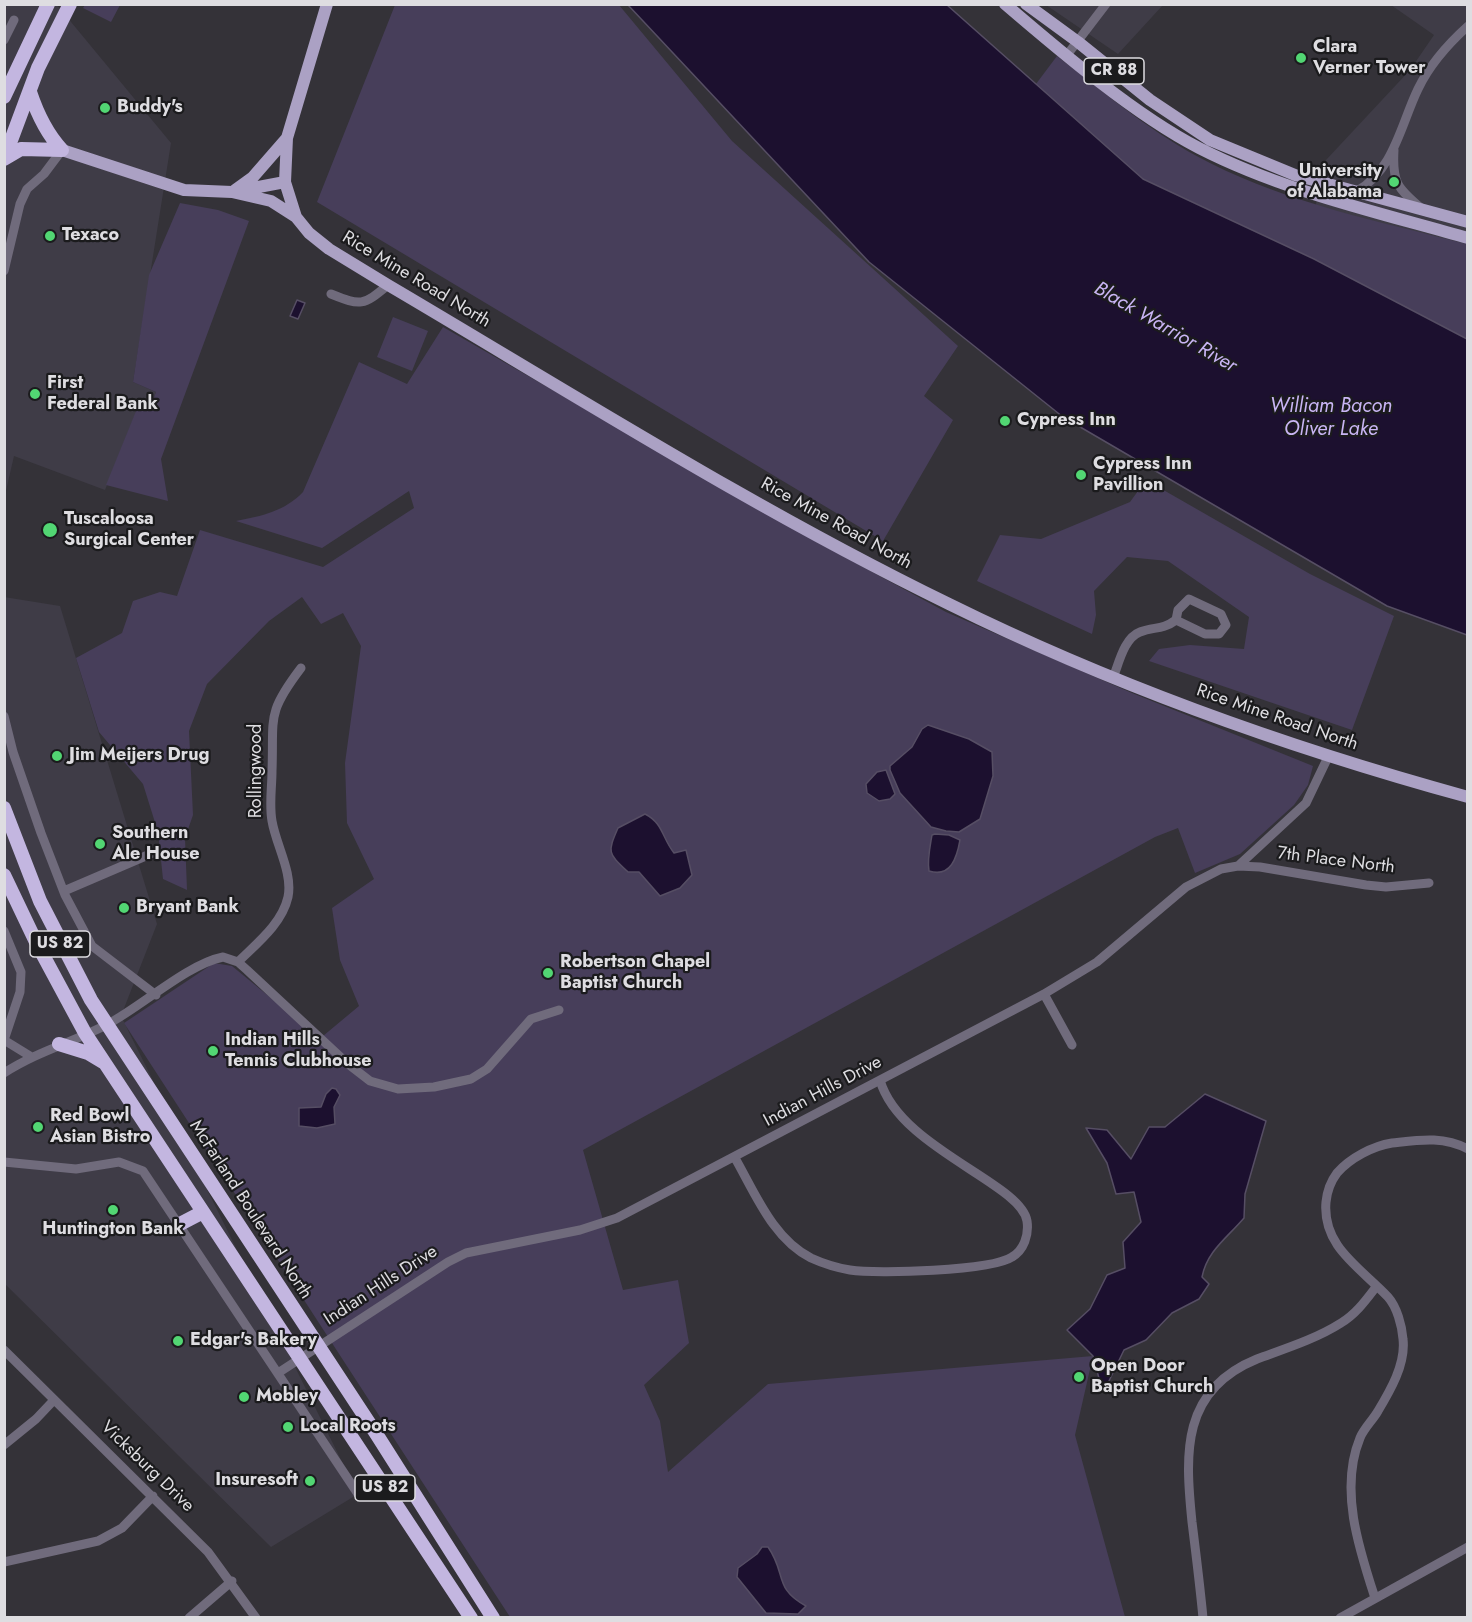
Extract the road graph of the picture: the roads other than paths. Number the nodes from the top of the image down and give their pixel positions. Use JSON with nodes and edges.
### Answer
{"nodes":[{"id":1,"x":48,"y":4,"type":"edge"},
{"id":2,"x":70,"y":4,"type":"edge"},
{"id":3,"x":327,"y":4,"type":"edge"},
{"id":4,"x":1005,"y":4,"type":"edge"},
{"id":5,"x":1026,"y":4,"type":"edge"},
{"id":6,"x":1106,"y":4,"type":"edge"},
{"id":7,"x":14,"y":20,"type":"dead end"},
{"id":8,"x":1467,"y":26,"type":"edge"},
{"id":9,"x":4,"y":40,"type":"edge"},
{"id":10,"x":1078,"y":42,"type":"junction"},
{"id":11,"x":1067,"y":55,"type":"junction"},
{"id":12,"x":18,"y":64,"type":"junction"},
{"id":13,"x":4,"y":76,"type":"edge"},
{"id":14,"x":30,"y":92,"type":"junction"},
{"id":15,"x":4,"y":97,"type":"edge"},
{"id":16,"x":20,"y":113,"type":"junction"},
{"id":17,"x":50,"y":136,"type":"junction"},
{"id":18,"x":287,"y":138,"type":"junction"},
{"id":19,"x":62,"y":150,"type":"junction"},
{"id":20,"x":1394,"y":150,"type":"junction"},
{"id":21,"x":4,"y":159,"type":"edge"},
{"id":22,"x":285,"y":182,"type":"junction"},
{"id":23,"x":1357,"y":191,"type":"junction"},
{"id":24,"x":232,"y":192,"type":"junction"},
{"id":25,"x":1424,"y":209,"type":"junction"},
{"id":26,"x":296,"y":217,"type":"junction"},
{"id":27,"x":1467,"y":222,"type":"edge"},
{"id":28,"x":1467,"y":238,"type":"edge"},
{"id":29,"x":4,"y":271,"type":"edge"},
{"id":30,"x":388,"y":285,"type":"junction"},
{"id":31,"x":331,"y":294,"type":"dead end"},
{"id":32,"x":1176,"y":620,"type":"junction"},
{"id":33,"x":301,"y":668,"type":"dead end"},
{"id":34,"x":1113,"y":678,"type":"junction"},
{"id":35,"x":4,"y":716,"type":"edge"},
{"id":36,"x":1328,"y":757,"type":"junction"},
{"id":37,"x":1467,"y":797,"type":"edge"},
{"id":38,"x":4,"y":808,"type":"edge"},
{"id":39,"x":155,"y":852,"type":"dead end"},
{"id":40,"x":1238,"y":866,"type":"junction"},
{"id":41,"x":4,"y":875,"type":"edge"},
{"id":42,"x":1429,"y":883,"type":"dead end"},
{"id":43,"x":64,"y":891,"type":"junction"},
{"id":44,"x":4,"y":931,"type":"edge"},
{"id":45,"x":238,"y":962,"type":"junction"},
{"id":46,"x":1044,"y":994,"type":"junction"},
{"id":47,"x":156,"y":995,"type":"junction"},
{"id":48,"x":559,"y":1010,"type":"dead end"},
{"id":49,"x":107,"y":1025,"type":"junction"},
{"id":50,"x":85,"y":1033,"type":"junction"},
{"id":51,"x":4,"y":1040,"type":"edge"},
{"id":52,"x":59,"y":1044,"type":"junction"},
{"id":53,"x":1072,"y":1045,"type":"dead end"},
{"id":54,"x":30,"y":1056,"type":"junction"},
{"id":55,"x":107,"y":1065,"type":"junction"},
{"id":56,"x":4,"y":1073,"type":"edge"},
{"id":57,"x":880,"y":1080,"type":"junction"},
{"id":58,"x":1467,"y":1149,"type":"edge"},
{"id":59,"x":735,"y":1158,"type":"junction"},
{"id":60,"x":4,"y":1162,"type":"edge"},
{"id":61,"x":203,"y":1212,"type":"junction"},
{"id":62,"x":180,"y":1224,"type":"junction"},
{"id":63,"x":1376,"y":1287,"type":"junction"},
{"id":64,"x":318,"y":1346,"type":"junction"},
{"id":65,"x":4,"y":1350,"type":"edge"},
{"id":66,"x":299,"y":1359,"type":"junction"},
{"id":67,"x":278,"y":1373,"type":"junction"},
{"id":68,"x":54,"y":1400,"type":"junction"},
{"id":69,"x":4,"y":1445,"type":"edge"},
{"id":70,"x":358,"y":1494,"type":"dead end"},
{"id":71,"x":153,"y":1496,"type":"junction"},
{"id":72,"x":1467,"y":1547,"type":"edge"},
{"id":73,"x":4,"y":1562,"type":"edge"},
{"id":74,"x":232,"y":1581,"type":"junction"},
{"id":75,"x":1375,"y":1598,"type":"junction"},
{"id":76,"x":189,"y":1617,"type":"edge"},
{"id":77,"x":256,"y":1617,"type":"edge"},
{"id":78,"x":471,"y":1617,"type":"edge"},
{"id":79,"x":493,"y":1617,"type":"edge"},
{"id":80,"x":1203,"y":1617,"type":"edge"},
{"id":81,"x":1340,"y":1617,"type":"edge"}],
"edges":[{"from":1,"to":12,"type":"highway"},
{"from":2,"to":14,"type":"highway"},
{"from":3,"to":18,"type":"main road"},
{"from":4,"to":11,"type":"main road"},
{"from":5,"to":10,"type":"main road","number":"CR 88"},
{"from":6,"to":10,"type":"street"},
{"from":7,"to":9,"type":"street"},
{"from":8,"to":20,"type":"street"},
{"from":10,"to":11,"type":"street"},
{"from":10,"to":23,"type":"main road","number":"CR 88"},
{"from":11,"to":28,"type":"main road"},
{"from":12,"to":13,"type":"highway"},
{"from":12,"to":15,"type":"highway"},
{"from":14,"to":16,"type":"highway"},
{"from":14,"to":17,"type":"highway"},
{"from":16,"to":17,"type":"highway"},
{"from":16,"to":21,"type":"highway"},
{"from":17,"to":19,"type":"highway"},
{"from":18,"to":22,"type":"main road"},
{"from":18,"to":24,"type":"main road"},
{"from":19,"to":21,"type":"highway"},
{"from":19,"to":24,"type":"main road","name":"Rice Mine Road North"},
{"from":19,"to":29,"type":"street"},
{"from":20,"to":23,"type":"street"},
{"from":20,"to":25,"type":"street"},
{"from":22,"to":24,"type":"main road","name":"Rice Mine Road North"},
{"from":22,"to":26,"type":"main road"},
{"from":23,"to":25,"type":"main road","number":"CR 88"},
{"from":24,"to":26,"type":"main road","name":"Rice Mine Road North"},
{"from":25,"to":27,"type":"main road","number":"CR 88"},
{"from":26,"to":30,"type":"main road","name":"Rice Mine Road North"},
{"from":30,"to":31,"type":"street"},
{"from":30,"to":34,"type":"main road","name":"Rice Mine Road North"},
{"from":32,"to":32,"type":"street"},
{"from":32,"to":34,"type":"street"},
{"from":33,"to":45,"type":"street","name":"Rollingwood"},
{"from":34,"to":36,"type":"main road","name":"Rice Mine Road North"},
{"from":35,"to":43,"type":"street"},
{"from":36,"to":37,"type":"main road","name":"Rice Mine Road North"},
{"from":36,"to":40,"type":"street","name":"Indian Hills Drive"},
{"from":38,"to":49,"type":"highway","name":"McFarland Boulevard North","number":"US 82"},
{"from":39,"to":43,"type":"street"},
{"from":40,"to":42,"type":"street","name":"7th Place North"},
{"from":40,"to":46,"type":"street","name":"Indian Hills Drive"},
{"from":41,"to":50,"type":"highway","number":"US 82"},
{"from":43,"to":47,"type":"street"},
{"from":44,"to":51,"type":"street"},
{"from":45,"to":47,"type":"street"},
{"from":45,"to":48,"type":"street"},
{"from":46,"to":53,"type":"street"},
{"from":46,"to":57,"type":"street","name":"Indian Hills Drive"},
{"from":47,"to":49,"type":"street"},
{"from":49,"to":50,"type":"street"},
{"from":49,"to":64,"type":"highway","name":"McFarland Boulevard North","number":"US 82"},
{"from":50,"to":52,"type":"street"},
{"from":50,"to":55,"type":"highway","number":"US 82"},
{"from":51,"to":54,"type":"street"},
{"from":52,"to":54,"type":"street"},
{"from":52,"to":55,"type":"highway"},
{"from":54,"to":56,"type":"street"},
{"from":55,"to":61,"type":"highway","number":"US 82"},
{"from":57,"to":59,"type":"street","name":"Indian Hills Drive"},
{"from":57,"to":59,"type":"street"},
{"from":58,"to":63,"type":"street"},
{"from":59,"to":64,"type":"street","name":"Indian Hills Drive"},
{"from":60,"to":62,"type":"street"},
{"from":61,"to":62,"type":"highway"},
{"from":61,"to":66,"type":"highway","number":"US 82"},
{"from":62,"to":67,"type":"street"},
{"from":63,"to":75,"type":"street"},
{"from":63,"to":80,"type":"street"},
{"from":64,"to":66,"type":"street","name":"Indian Hills Drive"},
{"from":64,"to":79,"type":"highway","name":"McFarland Boulevard North","number":"US 82"},
{"from":65,"to":68,"type":"street","name":"Vicksburg Drive"},
{"from":66,"to":67,"type":"street","name":"Indian Hills Drive"},
{"from":66,"to":78,"type":"highway","number":"US 82"},
{"from":67,"to":70,"type":"street"},
{"from":68,"to":69,"type":"street"},
{"from":68,"to":71,"type":"street","name":"Vicksburg Drive"},
{"from":71,"to":73,"type":"street"},
{"from":71,"to":74,"type":"street","name":"Vicksburg Drive"},
{"from":72,"to":75,"type":"street"},
{"from":74,"to":76,"type":"street"},
{"from":74,"to":77,"type":"street","name":"Vicksburg Drive"},
{"from":75,"to":81,"type":"street"}]}
